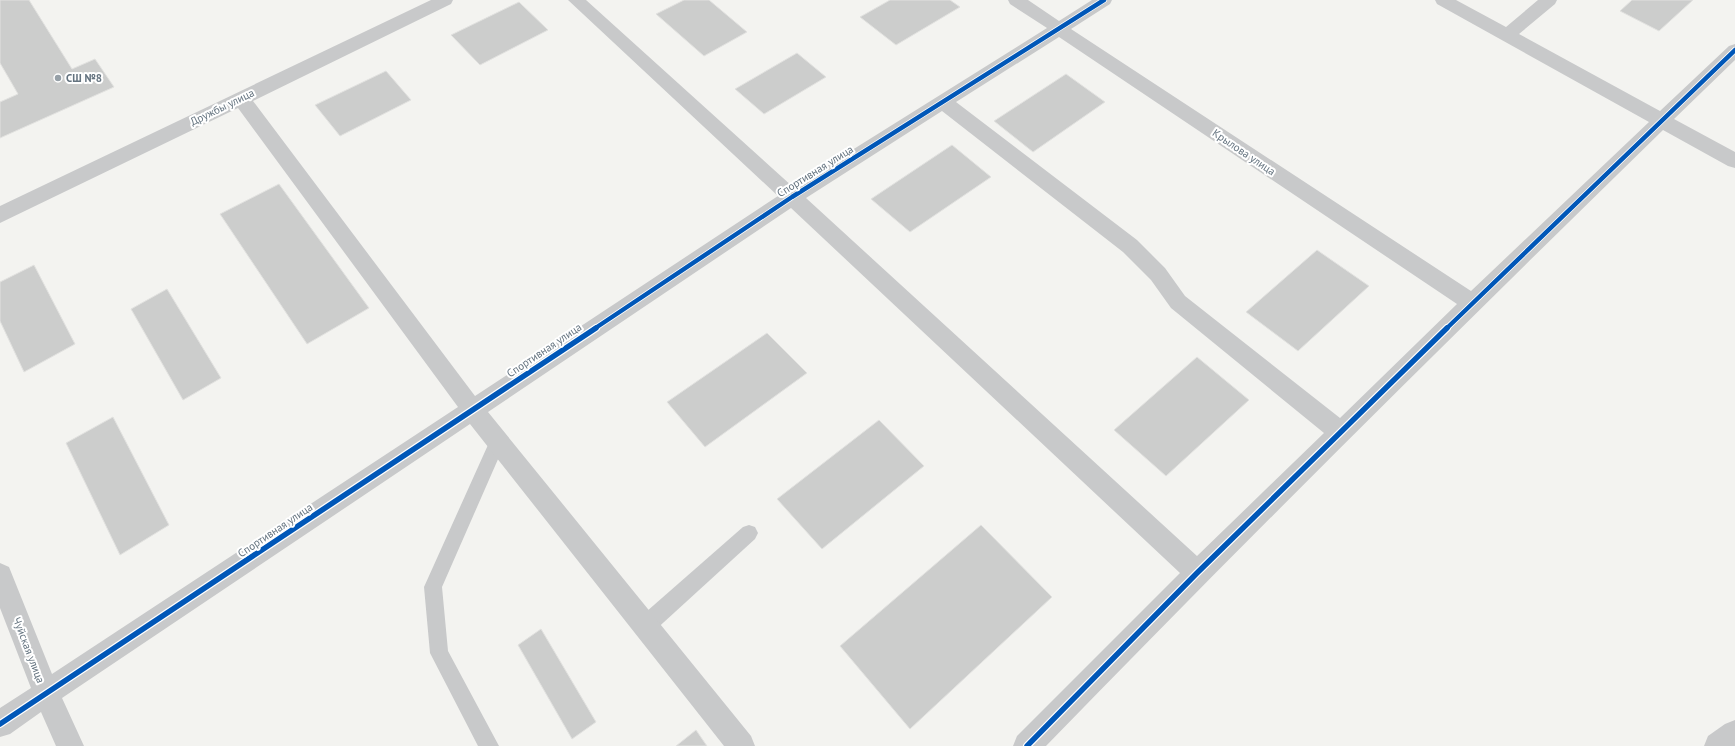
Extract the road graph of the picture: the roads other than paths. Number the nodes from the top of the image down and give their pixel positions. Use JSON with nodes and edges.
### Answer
{"nodes":[{"id":1,"x":445,"y":0,"type":"edge"},
{"id":2,"x":576,"y":0,"type":"edge"},
{"id":3,"x":1016,"y":0,"type":"edge"},
{"id":4,"x":1104,"y":0,"type":"edge"},
{"id":5,"x":1444,"y":0,"type":"edge"},
{"id":6,"x":1550,"y":0,"type":"edge"},
{"id":7,"x":1059,"y":29,"type":"junction"},
{"id":8,"x":1507,"y":35,"type":"junction"},
{"id":9,"x":1735,"y":50,"type":"edge"},
{"id":10,"x":241,"y":98,"type":"junction"},
{"id":11,"x":942,"y":102,"type":"junction"},
{"id":12,"x":1662,"y":120,"type":"junction"},
{"id":13,"x":1735,"y":160,"type":"edge"},
{"id":14,"x":792,"y":197,"type":"junction"},
{"id":15,"x":0,"y":215,"type":"edge"},
{"id":16,"x":1472,"y":303,"type":"junction"},
{"id":17,"x":473,"y":410,"type":"junction"},
{"id":18,"x":1340,"y":432,"type":"junction"},
{"id":19,"x":498,"y":441,"type":"junction"},
{"id":20,"x":749,"y":533,"type":"dead end"},
{"id":21,"x":1197,"y":573,"type":"junction"},
{"id":22,"x":0,"y":575,"type":"edge"},
{"id":23,"x":645,"y":626,"type":"junction"},
{"id":24,"x":46,"y":694,"type":"junction"},
{"id":25,"x":0,"y":724,"type":"edge"},
{"id":26,"x":1735,"y":734,"type":"edge"},
{"id":27,"x":70,"y":746,"type":"edge"},
{"id":28,"x":489,"y":746,"type":"edge"},
{"id":29,"x":741,"y":746,"type":"edge"},
{"id":30,"x":1027,"y":746,"type":"edge"},
{"id":31,"x":1718,"y":746,"type":"edge"}],
"edges":[{"from":1,"to":10,"type":"street","name":"Дружбы улица"},
{"from":2,"to":14,"type":"street"},
{"from":3,"to":7,"type":"street","name":"Крылова улица"},
{"from":4,"to":7,"type":"street","name":"Спортивная улица"},
{"from":5,"to":8,"type":"street"},
{"from":6,"to":8,"type":"street"},
{"from":7,"to":11,"type":"street","name":"Спортивная улица"},
{"from":7,"to":16,"type":"street","name":"Крылова улица"},
{"from":8,"to":12,"type":"street"},
{"from":9,"to":12,"type":"street"},
{"from":10,"to":15,"type":"street","name":"Дружбы улица"},
{"from":10,"to":17,"type":"street"},
{"from":11,"to":14,"type":"street","name":"Спортивная улица"},
{"from":11,"to":18,"type":"street"},
{"from":12,"to":13,"type":"street"},
{"from":12,"to":16,"type":"street"},
{"from":14,"to":17,"type":"street","name":"Спортивная улица"},
{"from":14,"to":21,"type":"street"},
{"from":16,"to":18,"type":"street"},
{"from":17,"to":19,"type":"street"},
{"from":17,"to":24,"type":"street","name":"Спортивная улица"},
{"from":18,"to":21,"type":"street"},
{"from":19,"to":23,"type":"street"},
{"from":19,"to":28,"type":"lane"},
{"from":20,"to":23,"type":"lane"},
{"from":21,"to":30,"type":"street"},
{"from":22,"to":24,"type":"street","name":"Чуйская улица"},
{"from":23,"to":29,"type":"street"},
{"from":24,"to":25,"type":"street","name":"Спортивная улица"},
{"from":24,"to":27,"type":"street","name":"Чуйская улица"},
{"from":26,"to":31,"type":"street"}]}
